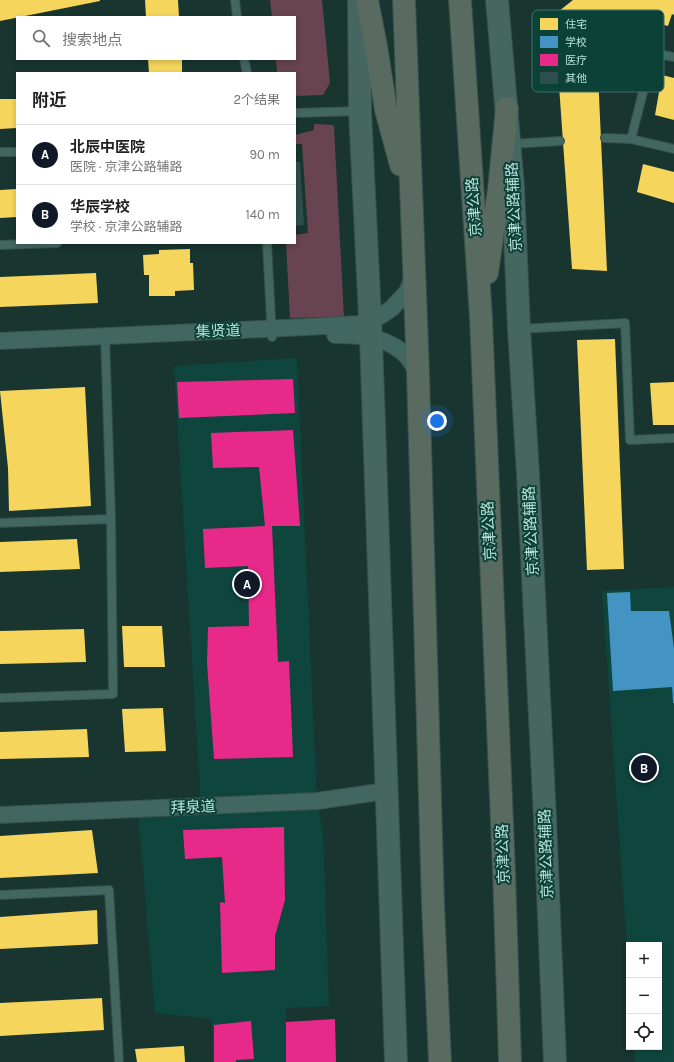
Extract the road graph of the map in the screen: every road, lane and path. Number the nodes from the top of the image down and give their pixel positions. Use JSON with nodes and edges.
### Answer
{"nodes":[{"id":1,"x":235,"y":0,"type":"edge"},
{"id":2,"x":359,"y":0,"type":"edge"},
{"id":3,"x":367,"y":0,"type":"edge"},
{"id":4,"x":404,"y":0,"type":"edge"},
{"id":5,"x":460,"y":0,"type":"edge"},
{"id":6,"x":497,"y":0,"type":"edge"},
{"id":7,"x":237,"y":16,"type":"edge"},
{"id":8,"x":664,"y":55,"type":"edge"},
{"id":9,"x":674,"y":57,"type":"edge"},
{"id":10,"x":244,"y":60,"type":"edge"},
{"id":11,"x":247,"y":72,"type":"edge"},
{"id":12,"x":644,"y":92,"type":"edge"},
{"id":13,"x":507,"y":108,"type":"junction"},
{"id":14,"x":360,"y":111,"type":"junction"},
{"id":15,"x":296,"y":113,"type":"edge"},
{"id":16,"x":605,"y":138,"type":"dead end"},
{"id":17,"x":631,"y":139,"type":"junction"},
{"id":18,"x":560,"y":141,"type":"dead end"},
{"id":19,"x":510,"y":144,"type":"junction"},
{"id":20,"x":674,"y":149,"type":"edge"},
{"id":21,"x":0,"y":152,"type":"edge"},
{"id":22,"x":16,"y":152,"type":"edge"},
{"id":23,"x":411,"y":205,"type":"junction"},
{"id":24,"x":28,"y":244,"type":"edge"},
{"id":25,"x":267,"y":244,"type":"edge"},
{"id":26,"x":0,"y":245,"type":"edge"},
{"id":27,"x":414,"y":276,"type":"junction"},
{"id":28,"x":480,"y":318,"type":"junction"},
{"id":29,"x":370,"y":329,"type":"junction"},
{"id":30,"x":519,"y":329,"type":"junction"},
{"id":31,"x":272,"y":333,"type":"junction"},
{"id":32,"x":0,"y":341,"type":"edge"},
{"id":33,"x":105,"y":341,"type":"junction"},
{"id":34,"x":0,"y":351,"type":"edge"},
{"id":35,"x":418,"y":373,"type":"junction"},
{"id":36,"x":674,"y":438,"type":"edge"},
{"id":37,"x":111,"y":519,"type":"junction"},
{"id":38,"x":0,"y":523,"type":"edge"},
{"id":39,"x":0,"y":698,"type":"edge"},
{"id":40,"x":386,"y":791,"type":"junction"},
{"id":41,"x":0,"y":815,"type":"edge"},
{"id":42,"x":0,"y":895,"type":"edge"},
{"id":43,"x":119,"y":1062,"type":"edge"},
{"id":44,"x":396,"y":1062,"type":"edge"},
{"id":45,"x":440,"y":1062,"type":"edge"},
{"id":46,"x":510,"y":1062,"type":"edge"},
{"id":47,"x":555,"y":1062,"type":"edge"}],
"edges":[{"from":1,"to":7,"type":"lane"},
{"from":2,"to":14,"type":"main road"},
{"from":3,"to":23,"type":"highway"},
{"from":4,"to":23,"type":"highway"},
{"from":5,"to":28,"type":"highway","name":"京津公路"},
{"from":6,"to":13,"type":"main road","name":"京津公路辅路"},
{"from":8,"to":9,"type":"lane"},
{"from":10,"to":11,"type":"lane"},
{"from":12,"to":17,"type":"lane"},
{"from":13,"to":19,"type":"main road","name":"京津公路辅路"},
{"from":13,"to":28,"type":"highway"},
{"from":14,"to":15,"type":"lane"},
{"from":14,"to":29,"type":"main road"},
{"from":16,"to":17,"type":"lane"},
{"from":17,"to":20,"type":"lane"},
{"from":18,"to":19,"type":"lane"},
{"from":19,"to":30,"type":"main road","name":"京津公路辅路"},
{"from":21,"to":22,"type":"lane"},
{"from":23,"to":27,"type":"highway"},
{"from":24,"to":26,"type":"lane"},
{"from":25,"to":31,"type":"lane"},
{"from":27,"to":29,"type":"street","name":"集贤道"},
{"from":27,"to":35,"type":"highway"},
{"from":28,"to":46,"type":"highway","name":"京津公路"},
{"from":29,"to":31,"type":"street","name":"集贤道"},
{"from":29,"to":35,"type":"street","name":"集贤道"},
{"from":29,"to":40,"type":"main road"},
{"from":30,"to":36,"type":"lane"},
{"from":30,"to":47,"type":"main road","name":"京津公路辅路"},
{"from":31,"to":33,"type":"street","name":"集贤道"},
{"from":32,"to":33,"type":"street","name":"集贤道"},
{"from":33,"to":34,"type":"street","name":"集贤道"},
{"from":33,"to":37,"type":"lane"},
{"from":35,"to":45,"type":"highway"},
{"from":37,"to":38,"type":"lane"},
{"from":37,"to":39,"type":"lane"},
{"from":40,"to":41,"type":"street","name":"拜泉道"},
{"from":40,"to":44,"type":"main road"},
{"from":42,"to":43,"type":"lane"}]}
